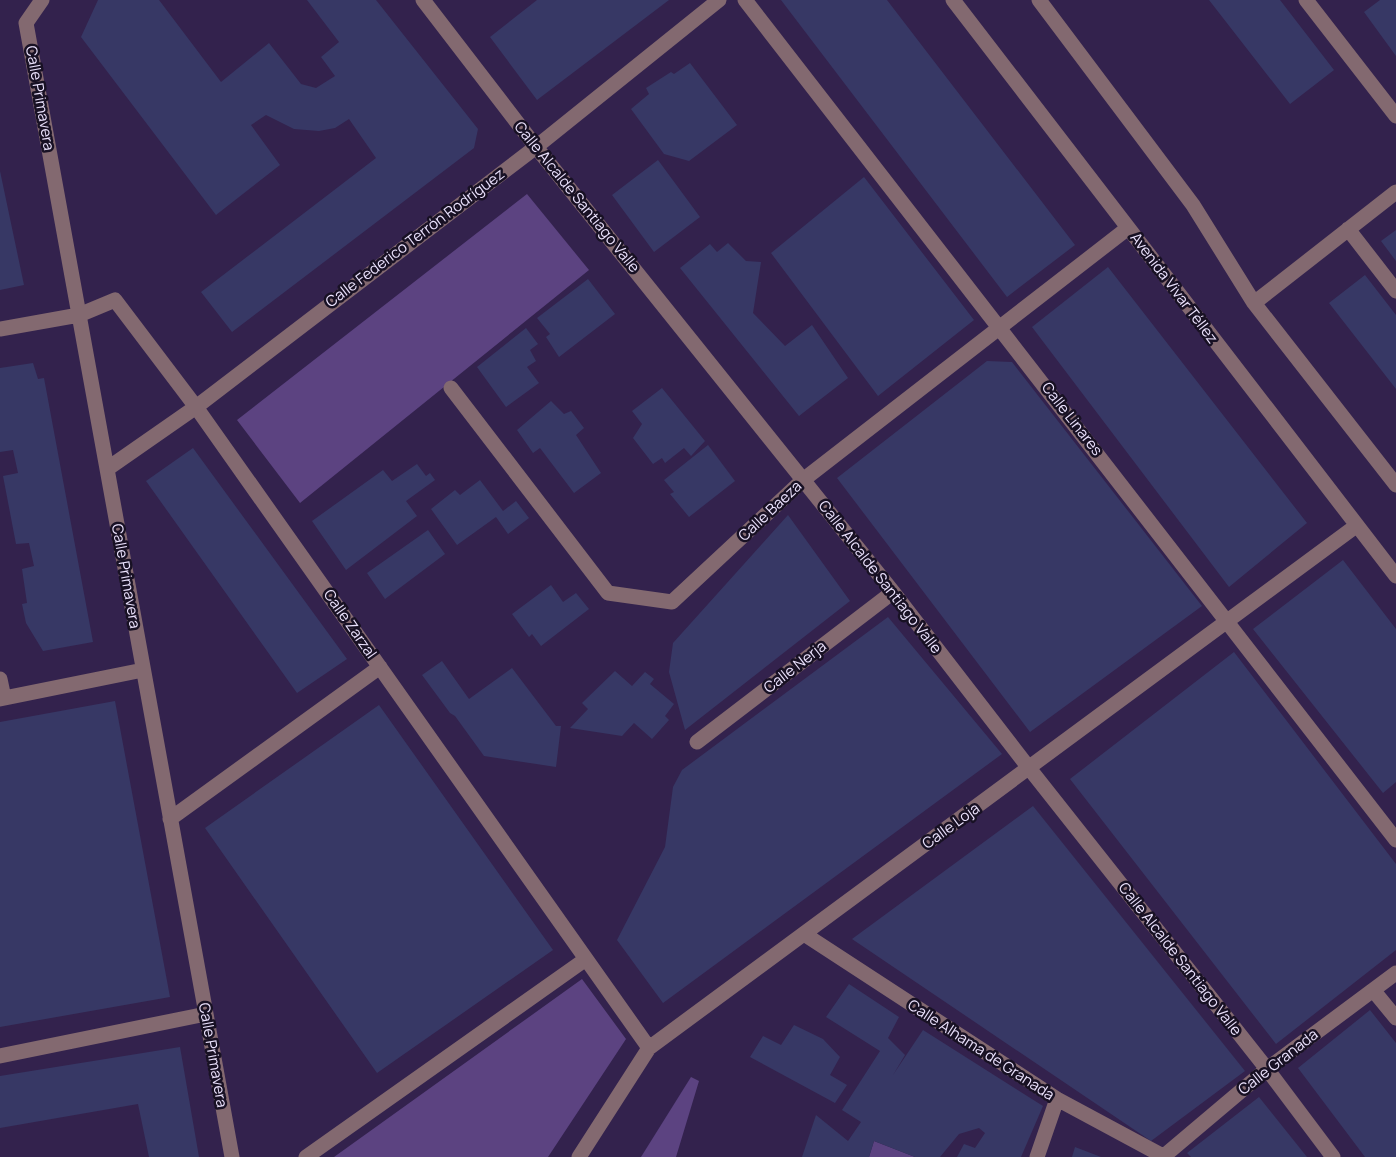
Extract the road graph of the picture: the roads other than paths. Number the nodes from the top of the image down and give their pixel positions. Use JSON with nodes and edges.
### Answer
{"nodes":[{"id":1,"x":42,"y":0,"type":"edge"},
{"id":2,"x":423,"y":0,"type":"edge"},
{"id":3,"x":718,"y":0,"type":"edge"},
{"id":4,"x":745,"y":0,"type":"edge"},
{"id":5,"x":953,"y":0,"type":"edge"},
{"id":6,"x":1039,"y":0,"type":"edge"},
{"id":7,"x":1306,"y":0,"type":"edge"},
{"id":8,"x":1396,"y":116,"type":"edge"},
{"id":9,"x":536,"y":147,"type":"junction"},
{"id":10,"x":1396,"y":192,"type":"edge"},
{"id":11,"x":1128,"y":228,"type":"junction"},
{"id":12,"x":1348,"y":229,"type":"junction"},
{"id":13,"x":1396,"y":291,"type":"edge"},
{"id":14,"x":1254,"y":303,"type":"junction"},
{"id":15,"x":79,"y":315,"type":"junction"},
{"id":16,"x":1001,"y":328,"type":"junction"},
{"id":17,"x":0,"y":329,"type":"edge"},
{"id":18,"x":451,"y":388,"type":"dead end"},
{"id":19,"x":196,"y":407,"type":"junction"},
{"id":20,"x":107,"y":469,"type":"junction"},
{"id":21,"x":803,"y":480,"type":"junction"},
{"id":22,"x":1396,"y":485,"type":"edge"},
{"id":23,"x":1356,"y":526,"type":"junction"},
{"id":24,"x":1396,"y":576,"type":"edge"},
{"id":25,"x":892,"y":592,"type":"junction"},
{"id":26,"x":1228,"y":621,"type":"junction"},
{"id":27,"x":380,"y":667,"type":"junction"},
{"id":28,"x":143,"y":670,"type":"junction"},
{"id":29,"x":0,"y":679,"type":"edge"},
{"id":30,"x":2,"y":699,"type":"edge"},
{"id":31,"x":697,"y":742,"type":"dead end"},
{"id":32,"x":1029,"y":768,"type":"junction"},
{"id":33,"x":170,"y":819,"type":"junction"},
{"id":34,"x":1396,"y":840,"type":"edge"},
{"id":35,"x":804,"y":934,"type":"junction"},
{"id":36,"x":586,"y":959,"type":"junction"},
{"id":37,"x":1396,"y":972,"type":"edge"},
{"id":38,"x":1373,"y":990,"type":"junction"},
{"id":39,"x":206,"y":1014,"type":"junction"},
{"id":40,"x":1396,"y":1018,"type":"edge"},
{"id":41,"x":649,"y":1048,"type":"junction"},
{"id":42,"x":0,"y":1056,"type":"edge"},
{"id":43,"x":1267,"y":1069,"type":"junction"},
{"id":44,"x":1057,"y":1099,"type":"junction"},
{"id":45,"x":232,"y":1157,"type":"edge"},
{"id":46,"x":306,"y":1157,"type":"edge"},
{"id":47,"x":579,"y":1157,"type":"edge"},
{"id":48,"x":1037,"y":1157,"type":"edge"},
{"id":49,"x":1164,"y":1157,"type":"edge"},
{"id":50,"x":1333,"y":1157,"type":"edge"}],
"edges":[{"from":1,"to":15,"type":"street","name":"Calle Primavera"},
{"from":2,"to":9,"type":"street","name":"Calle Alcalde Santiago Valle"},
{"from":3,"to":9,"type":"street","name":"Calle Federico Terrón Rodríguez"},
{"from":4,"to":16,"type":"street","name":"Calle Linares"},
{"from":5,"to":11,"type":"street","name":"Avenida Vivar Téllez"},
{"from":6,"to":14,"type":"street"},
{"from":7,"to":8,"type":"street"},
{"from":9,"to":19,"type":"street","name":"Calle Federico Terrón Rodríguez"},
{"from":9,"to":21,"type":"street","name":"Calle Alcalde Santiago Valle"},
{"from":10,"to":12,"type":"street"},
{"from":11,"to":16,"type":"street","name":"Calle Baeza"},
{"from":11,"to":23,"type":"street","name":"Avenida Vivar Téllez"},
{"from":12,"to":13,"type":"street"},
{"from":12,"to":14,"type":"street"},
{"from":14,"to":22,"type":"street"},
{"from":15,"to":17,"type":"street","name":"Calle Zarzal"},
{"from":15,"to":19,"type":"street","name":"Calle Zarzal"},
{"from":15,"to":20,"type":"street","name":"Calle Primavera"},
{"from":16,"to":21,"type":"street","name":"Calle Baeza"},
{"from":16,"to":26,"type":"street","name":"Calle Linares"},
{"from":18,"to":21,"type":"street","name":"Calle Baeza"},
{"from":19,"to":20,"type":"street","name":"Calle Federico Terrón Rodríguez"},
{"from":19,"to":27,"type":"street","name":"Calle Zarzal"},
{"from":20,"to":28,"type":"street","name":"Calle Primavera"},
{"from":21,"to":25,"type":"street","name":"Calle Alcalde Santiago Valle"},
{"from":23,"to":24,"type":"street","name":"Avenida Vivar Téllez"},
{"from":23,"to":26,"type":"street","name":"Calle Loja"},
{"from":25,"to":31,"type":"street","name":"Calle Nerja"},
{"from":25,"to":32,"type":"street","name":"Calle Alcalde Santiago Valle"},
{"from":26,"to":32,"type":"street","name":"Calle Loja"},
{"from":26,"to":34,"type":"street","name":"Calle Linares"},
{"from":27,"to":33,"type":"street"},
{"from":27,"to":36,"type":"street","name":"Calle Zarzal"},
{"from":28,"to":30,"type":"street"},
{"from":28,"to":33,"type":"street","name":"Calle Primavera"},
{"from":29,"to":30,"type":"street"},
{"from":32,"to":35,"type":"street","name":"Calle Loja"},
{"from":32,"to":43,"type":"street","name":"Calle Alcalde Santiago Valle"},
{"from":33,"to":39,"type":"street","name":"Calle Primavera"},
{"from":35,"to":41,"type":"street","name":"Calle Loja"},
{"from":35,"to":44,"type":"street","name":"Calle Alhama de Granada"},
{"from":36,"to":41,"type":"street","name":"Calle Zarzal"},
{"from":36,"to":46,"type":"street"},
{"from":37,"to":38,"type":"street","name":"Calle Granada"},
{"from":38,"to":40,"type":"street"},
{"from":38,"to":43,"type":"street","name":"Calle Granada"},
{"from":39,"to":42,"type":"street"},
{"from":39,"to":45,"type":"street","name":"Calle Primavera"},
{"from":41,"to":47,"type":"street","name":"Calle Loja"},
{"from":43,"to":49,"type":"street","name":"Calle Granada"},
{"from":43,"to":50,"type":"street","name":"Calle Alcalde Santiago Valle"},
{"from":44,"to":48,"type":"street"},
{"from":44,"to":49,"type":"street","name":"Calle Alhama de Granada"}]}
